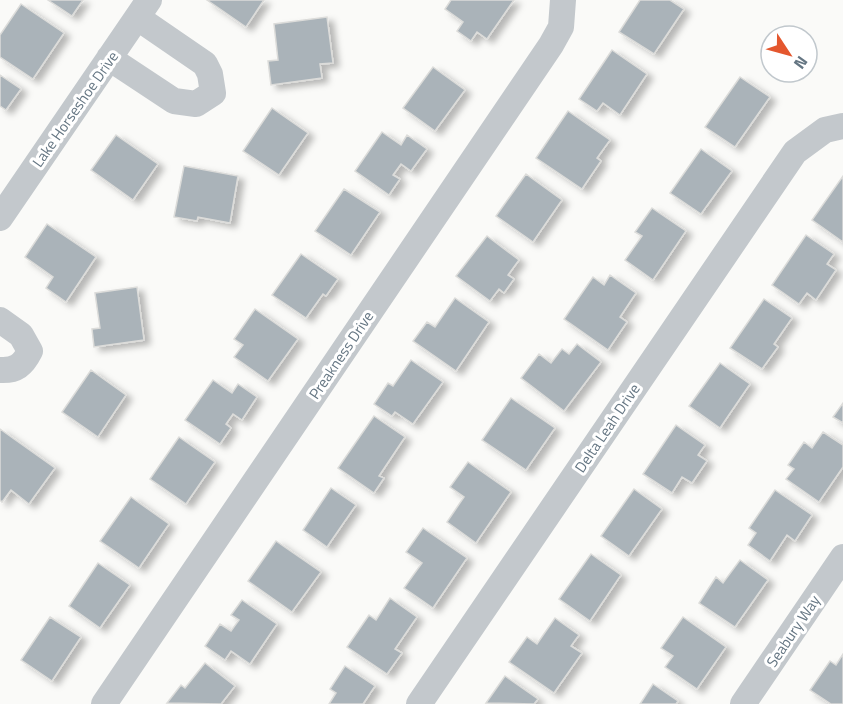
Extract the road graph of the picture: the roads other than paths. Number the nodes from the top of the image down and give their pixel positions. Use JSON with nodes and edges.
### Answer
{"nodes":[{"id":1,"x":563,"y":0,"type":"edge"},
{"id":2,"x":143,"y":9,"type":"edge"},
{"id":3,"x":109,"y":58,"type":"junction"},
{"id":4,"x":843,"y":126,"type":"edge"},
{"id":5,"x":0,"y":218,"type":"edge"},
{"id":6,"x":0,"y":320,"type":"edge"},
{"id":7,"x":0,"y":370,"type":"edge"},
{"id":8,"x":843,"y":557,"type":"edge"},
{"id":9,"x":104,"y":704,"type":"edge"},
{"id":10,"x":419,"y":704,"type":"edge"},
{"id":11,"x":743,"y":704,"type":"edge"}],
"edges":[{"from":1,"to":9,"type":"street","name":"Preakness Drive"},
{"from":2,"to":3,"type":"street","name":"Lake Horseshoe Drive"},
{"from":2,"to":3,"type":"street"},
{"from":3,"to":5,"type":"street","name":"Lake Horseshoe Drive"},
{"from":4,"to":10,"type":"street","name":"Delta Leah Drive"},
{"from":6,"to":7,"type":"street"},
{"from":8,"to":11,"type":"street","name":"Seabury Way"}]}
